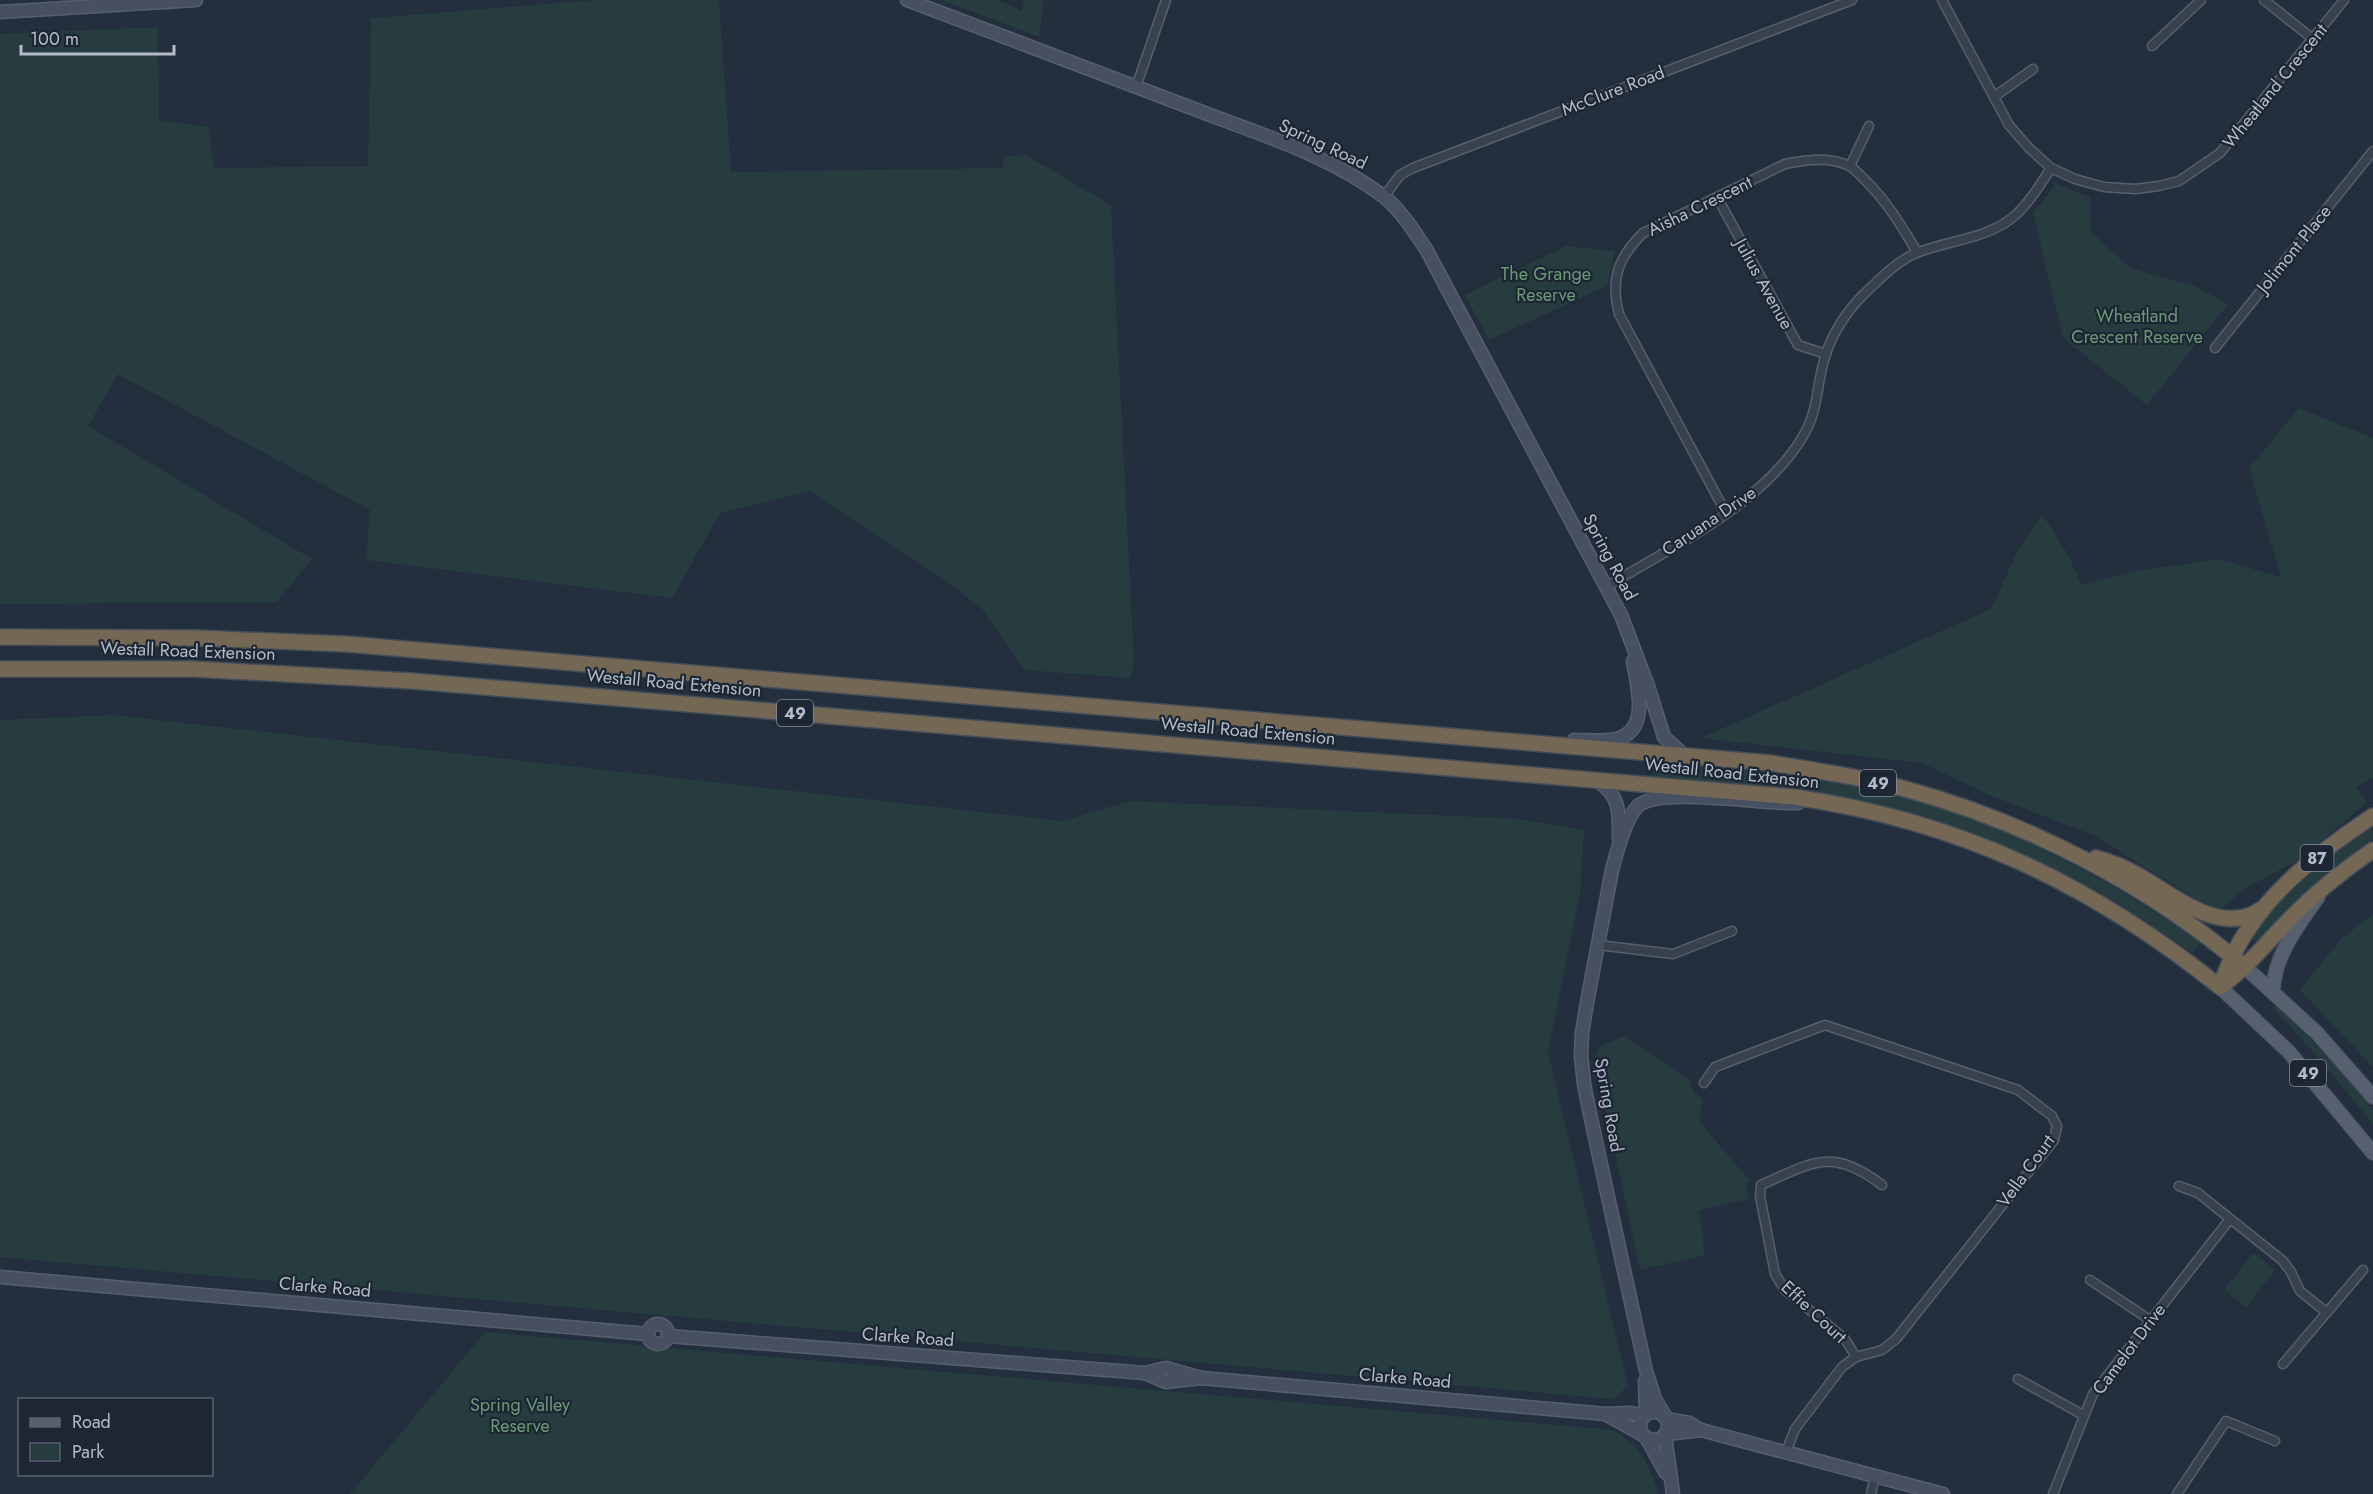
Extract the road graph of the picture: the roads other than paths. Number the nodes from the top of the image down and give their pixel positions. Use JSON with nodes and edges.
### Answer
{"nodes":[{"id":1,"x":196,"y":0,"type":"edge"},
{"id":2,"x":907,"y":0,"type":"edge"},
{"id":3,"x":1166,"y":0,"type":"edge"},
{"id":4,"x":1852,"y":0,"type":"edge"},
{"id":5,"x":1942,"y":0,"type":"edge"},
{"id":6,"x":2201,"y":0,"type":"edge"},
{"id":7,"x":2264,"y":0,"type":"edge"},
{"id":8,"x":2344,"y":0,"type":"edge"},
{"id":9,"x":56,"y":4,"type":"edge"},
{"id":10,"x":0,"y":12,"type":"edge"},
{"id":11,"x":2313,"y":39,"type":"junction"},
{"id":12,"x":2152,"y":46,"type":"dead end"},
{"id":13,"x":2033,"y":69,"type":"dead end"},
{"id":14,"x":1136,"y":87,"type":"junction"},
{"id":15,"x":1994,"y":97,"type":"junction"},
{"id":16,"x":1869,"y":126,"type":"dead end"},
{"id":17,"x":2373,"y":151,"type":"edge"},
{"id":18,"x":1850,"y":166,"type":"junction"},
{"id":19,"x":2051,"y":168,"type":"junction"},
{"id":20,"x":1384,"y":197,"type":"junction"},
{"id":21,"x":1717,"y":197,"type":"junction"},
{"id":22,"x":1917,"y":252,"type":"junction"},
{"id":23,"x":2215,"y":348,"type":"dead end"},
{"id":24,"x":1826,"y":354,"type":"junction"},
{"id":25,"x":1726,"y":513,"type":"junction"},
{"id":26,"x":1606,"y":587,"type":"junction"},
{"id":27,"x":1629,"y":636,"type":"junction"},
{"id":28,"x":0,"y":637,"type":"edge"},
{"id":29,"x":0,"y":669,"type":"edge"},
{"id":30,"x":1506,"y":740,"type":"junction"},
{"id":31,"x":1684,"y":755,"type":"junction"},
{"id":32,"x":1596,"y":780,"type":"junction"},
{"id":33,"x":1824,"y":802,"type":"junction"},
{"id":34,"x":2373,"y":816,"type":"edge"},
{"id":35,"x":1619,"y":843,"type":"junction"},
{"id":36,"x":2061,"y":848,"type":"junction"},
{"id":37,"x":2373,"y":850,"type":"edge"},
{"id":38,"x":2329,"y":882,"type":"junction"},
{"id":39,"x":2266,"y":905,"type":"junction"},
{"id":40,"x":1732,"y":932,"type":"dead end"},
{"id":41,"x":1598,"y":945,"type":"junction"},
{"id":42,"x":2233,"y":956,"type":"junction"},
{"id":43,"x":2245,"y":967,"type":"junction"},
{"id":44,"x":2220,"y":986,"type":"junction"},
{"id":45,"x":2273,"y":991,"type":"junction"},
{"id":46,"x":1704,"y":1083,"type":"dead end"},
{"id":47,"x":2373,"y":1096,"type":"edge"},
{"id":48,"x":2373,"y":1153,"type":"edge"},
{"id":49,"x":1882,"y":1185,"type":"dead end"},
{"id":50,"x":2179,"y":1186,"type":"dead end"},
{"id":51,"x":2230,"y":1219,"type":"junction"},
{"id":52,"x":2363,"y":1270,"type":"dead end"},
{"id":53,"x":0,"y":1277,"type":"edge"},
{"id":54,"x":2090,"y":1280,"type":"dead end"},
{"id":55,"x":2326,"y":1312,"type":"junction"},
{"id":56,"x":2150,"y":1320,"type":"junction"},
{"id":57,"x":1856,"y":1357,"type":"junction"},
{"id":58,"x":2283,"y":1364,"type":"dead end"},
{"id":59,"x":1646,"y":1371,"type":"junction"},
{"id":60,"x":2018,"y":1379,"type":"dead end"},
{"id":61,"x":1606,"y":1414,"type":"junction"},
{"id":62,"x":1645,"y":1415,"type":"junction"},
{"id":63,"x":2083,"y":1415,"type":"junction"},
{"id":64,"x":1665,"y":1417,"type":"junction"},
{"id":65,"x":1701,"y":1430,"type":"junction"},
{"id":66,"x":1665,"y":1435,"type":"junction"},
{"id":67,"x":1644,"y":1436,"type":"junction"},
{"id":68,"x":2275,"y":1441,"type":"dead end"},
{"id":69,"x":1786,"y":1452,"type":"junction"},
{"id":70,"x":1875,"y":1476,"type":"junction"},
{"id":71,"x":1669,"y":1479,"type":"junction"},
{"id":72,"x":1673,"y":1494,"type":"edge"},
{"id":73,"x":1871,"y":1494,"type":"edge"},
{"id":74,"x":1943,"y":1494,"type":"edge"},
{"id":75,"x":2053,"y":1494,"type":"edge"},
{"id":76,"x":2177,"y":1494,"type":"edge"}],
"edges":[{"from":1,"to":9,"type":"main road"},
{"from":2,"to":14,"type":"main road","name":"Spring Road"},
{"from":3,"to":14,"type":"street"},
{"from":4,"to":20,"type":"street","name":"McClure Road"},
{"from":5,"to":15,"type":"street","name":"Wheatland Crescent"},
{"from":6,"to":12,"type":"street"},
{"from":7,"to":11,"type":"street"},
{"from":8,"to":11,"type":"street","name":"Wheatland Crescent"},
{"from":9,"to":10,"type":"main road"},
{"from":11,"to":19,"type":"street","name":"Wheatland Crescent"},
{"from":13,"to":15,"type":"street"},
{"from":14,"to":20,"type":"main road","name":"Spring Road"},
{"from":15,"to":19,"type":"street","name":"Wheatland Crescent"},
{"from":16,"to":18,"type":"street"},
{"from":17,"to":23,"type":"street","name":"Jolimont Place"},
{"from":18,"to":21,"type":"street","name":"Aisha Crescent"},
{"from":18,"to":22,"type":"street"},
{"from":19,"to":22,"type":"street","name":"Caruana Drive"},
{"from":20,"to":26,"type":"main road","name":"Spring Road"},
{"from":21,"to":24,"type":"street","name":"Julius Avenue"},
{"from":21,"to":25,"type":"street","name":"Aisha Crescent"},
{"from":22,"to":24,"type":"street","name":"Caruana Drive"},
{"from":24,"to":25,"type":"street","name":"Caruana Drive"},
{"from":25,"to":26,"type":"street","name":"Caruana Drive"},
{"from":26,"to":27,"type":"main road","name":"Spring Road"},
{"from":27,"to":30,"type":"main road","name":"Spring Road"},
{"from":27,"to":31,"type":"main road","name":"Spring Road"},
{"from":28,"to":30,"type":"highway","name":"Westall Road Extension","number":"49"},
{"from":29,"to":32,"type":"highway","name":"Westall Road Extension","number":"49"},
{"from":30,"to":31,"type":"highway","name":"Westall Road Extension","number":"49"},
{"from":31,"to":36,"type":"highway","name":"Westall Road Extension","number":"49"},
{"from":32,"to":33,"type":"highway","name":"Westall Road Extension","number":"49"},
{"from":32,"to":35,"type":"main road","name":"Spring Road"},
{"from":33,"to":35,"type":"main road","name":"Spring Road"},
{"from":33,"to":44,"type":"highway","name":"Westall Road Extension","number":"49"},
{"from":34,"to":39,"type":"highway","number":"87"},
{"from":35,"to":41,"type":"main road","name":"Spring Road"},
{"from":36,"to":39,"type":"highway"},
{"from":36,"to":42,"type":"highway","name":"Westall Road Extension","number":"49"},
{"from":37,"to":38,"type":"highway","number":"87"},
{"from":38,"to":43,"type":"highway","number":"87"},
{"from":38,"to":45,"type":"main road"},
{"from":39,"to":42,"type":"highway","number":"87"},
{"from":40,"to":41,"type":"street"},
{"from":41,"to":59,"type":"main road","name":"Spring Road"},
{"from":42,"to":43,"type":"highway","name":"Westall Road Extension","number":"49"},
{"from":42,"to":44,"type":"highway","number":"87"},
{"from":43,"to":44,"type":"highway","number":"87"},
{"from":43,"to":45,"type":"main road","name":"Westall Road Extension","number":"49"},
{"from":44,"to":48,"type":"main road","name":"Westall Road Extension","number":"49"},
{"from":45,"to":47,"type":"main road","name":"Westall Road Extension","number":"49"},
{"from":46,"to":57,"type":"street","name":"Vella Court"},
{"from":49,"to":57,"type":"street","name":"Effie Court"},
{"from":50,"to":51,"type":"street"},
{"from":51,"to":55,"type":"street"},
{"from":51,"to":56,"type":"street","name":"Camelot Drive"},
{"from":52,"to":55,"type":"street"},
{"from":53,"to":61,"type":"main road","name":"Clarke Road"},
{"from":54,"to":56,"type":"street"},
{"from":55,"to":58,"type":"street"},
{"from":56,"to":63,"type":"street","name":"Camelot Drive"},
{"from":57,"to":69,"type":"street","name":"Vella Court"},
{"from":59,"to":62,"type":"main road","name":"Spring Road"},
{"from":59,"to":64,"type":"main road","name":"Spring Road"},
{"from":60,"to":63,"type":"street"},
{"from":61,"to":62,"type":"main road","name":"Clarke Road"},
{"from":61,"to":67,"type":"main road","name":"Clarke Road"},
{"from":62,"to":64,"type":"main road"},
{"from":62,"to":67,"type":"main road"},
{"from":63,"to":75,"type":"street","name":"Camelot Drive"},
{"from":64,"to":65,"type":"main road"},
{"from":64,"to":66,"type":"main road"},
{"from":65,"to":66,"type":"main road"},
{"from":65,"to":69,"type":"main road"},
{"from":66,"to":67,"type":"main road"},
{"from":66,"to":71,"type":"main road"},
{"from":67,"to":71,"type":"main road"},
{"from":68,"to":76,"type":"street"},
{"from":69,"to":70,"type":"main road"},
{"from":70,"to":73,"type":"street"},
{"from":70,"to":74,"type":"main road"},
{"from":71,"to":72,"type":"main road"}]}
